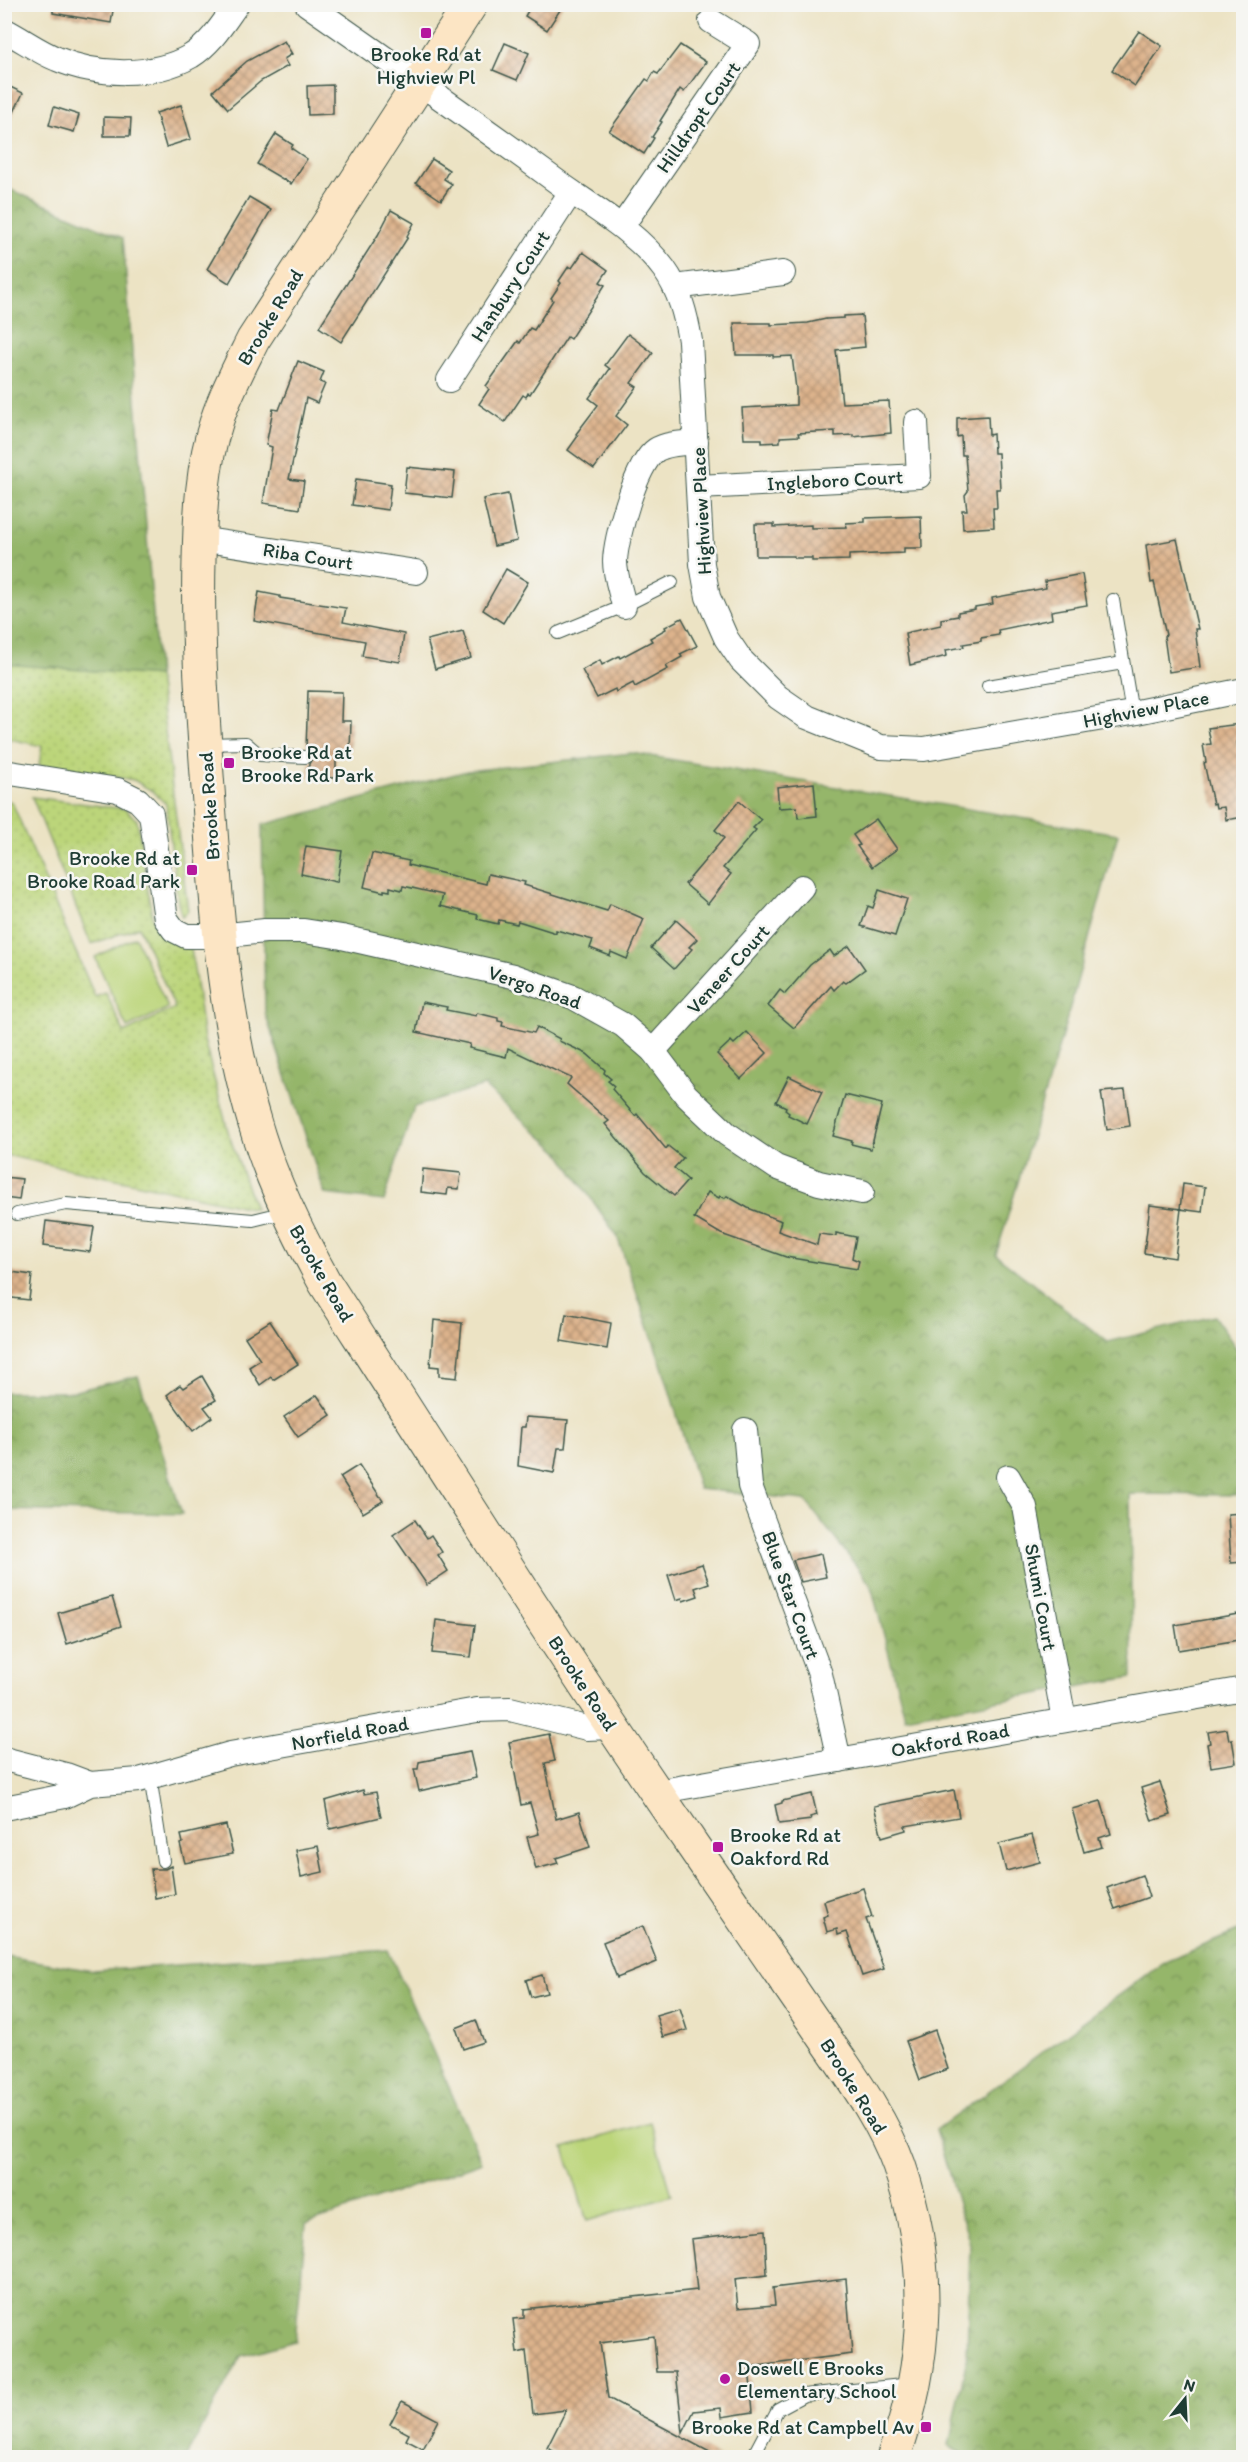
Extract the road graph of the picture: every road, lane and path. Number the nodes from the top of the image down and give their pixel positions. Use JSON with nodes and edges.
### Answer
{"nodes":[{"id":1,"x":237,"y":4,"type":"edge"},
{"id":2,"x":307,"y":4,"type":"edge"},
{"id":3,"x":471,"y":4,"type":"edge"},
{"id":4,"x":711,"y":21,"type":"dead end"},
{"id":5,"x":4,"y":30,"type":"edge"},
{"id":6,"x":419,"y":81,"type":"junction"},
{"id":7,"x":571,"y":192,"type":"junction"},
{"id":8,"x":622,"y":226,"type":"junction"},
{"id":9,"x":783,"y":273,"type":"dead end"},
{"id":10,"x":675,"y":287,"type":"junction"},
{"id":11,"x":449,"y":380,"type":"dead end"},
{"id":12,"x":916,"y":422,"type":"dead end"},
{"id":13,"x":696,"y":442,"type":"junction"},
{"id":14,"x":698,"y":487,"type":"junction"},
{"id":15,"x":199,"y":539,"type":"junction"},
{"id":16,"x":416,"y":572,"type":"dead end"},
{"id":17,"x":672,"y":582,"type":"dead end"},
{"id":18,"x":1113,"y":600,"type":"dead end"},
{"id":19,"x":624,"y":606,"type":"junction"},
{"id":20,"x":558,"y":633,"type":"dead end"},
{"id":21,"x":1123,"y":663,"type":"junction"},
{"id":22,"x":988,"y":686,"type":"dead end"},
{"id":23,"x":1244,"y":690,"type":"edge"},
{"id":24,"x":1132,"y":713,"type":"junction"},
{"id":25,"x":205,"y":744,"type":"junction"},
{"id":26,"x":305,"y":757,"type":"dead end"},
{"id":27,"x":4,"y":771,"type":"edge"},
{"id":28,"x":802,"y":887,"type":"dead end"},
{"id":29,"x":219,"y":936,"type":"junction"},
{"id":30,"x":653,"y":1051,"type":"junction"},
{"id":31,"x":862,"y":1192,"type":"dead end"},
{"id":32,"x":288,"y":1212,"type":"junction"},
{"id":33,"x":17,"y":1214,"type":"dead end"},
{"id":34,"x":745,"y":1430,"type":"dead end"},
{"id":35,"x":1008,"y":1477,"type":"dead end"},
{"id":36,"x":1244,"y":1689,"type":"edge"},
{"id":37,"x":1064,"y":1720,"type":"junction"},
{"id":38,"x":611,"y":1727,"type":"junction"},
{"id":39,"x":4,"y":1759,"type":"edge"},
{"id":40,"x":839,"y":1760,"type":"junction"},
{"id":41,"x":150,"y":1776,"type":"junction"},
{"id":42,"x":90,"y":1784,"type":"junction"},
{"id":43,"x":656,"y":1792,"type":"junction"},
{"id":44,"x":4,"y":1808,"type":"edge"},
{"id":45,"x":163,"y":1861,"type":"dead end"},
{"id":46,"x":914,"y":2384,"type":"junction"},
{"id":47,"x":752,"y":2457,"type":"edge"},
{"id":48,"x":893,"y":2457,"type":"edge"}],
"edges":[{"from":1,"to":5,"type":"street"},
{"from":2,"to":6,"type":"street","name":"Highview Place"},
{"from":3,"to":6,"type":"street","name":"Brooke Road"},
{"from":4,"to":8,"type":"street","name":"Hilldropt Court"},
{"from":6,"to":7,"type":"street","name":"Highview Place"},
{"from":6,"to":15,"type":"street","name":"Brooke Road"},
{"from":7,"to":8,"type":"street","name":"Highview Place"},
{"from":7,"to":11,"type":"street","name":"Hanbury Court"},
{"from":8,"to":10,"type":"street","name":"Highview Place"},
{"from":9,"to":10,"type":"street"},
{"from":10,"to":13,"type":"street","name":"Highview Place"},
{"from":12,"to":14,"type":"street","name":"Ingleboro Court"},
{"from":13,"to":14,"type":"street","name":"Highview Place"},
{"from":13,"to":19,"type":"street"},
{"from":14,"to":24,"type":"street","name":"Highview Place"},
{"from":15,"to":16,"type":"street","name":"Riba Court"},
{"from":15,"to":25,"type":"street","name":"Brooke Road"},
{"from":17,"to":19,"type":"lane"},
{"from":18,"to":21,"type":"lane"},
{"from":19,"to":20,"type":"lane"},
{"from":21,"to":22,"type":"lane"},
{"from":21,"to":24,"type":"lane"},
{"from":23,"to":24,"type":"street","name":"Highview Place"},
{"from":25,"to":26,"type":"lane"},
{"from":25,"to":29,"type":"street","name":"Brooke Road"},
{"from":27,"to":29,"type":"street","name":"Vergo Road"},
{"from":28,"to":30,"type":"street","name":"Veneer Court"},
{"from":29,"to":30,"type":"street","name":"Vergo Road"},
{"from":29,"to":32,"type":"street","name":"Brooke Road"},
{"from":30,"to":31,"type":"street","name":"Vergo Road"},
{"from":32,"to":33,"type":"lane"},
{"from":32,"to":38,"type":"street","name":"Brooke Road"},
{"from":34,"to":40,"type":"street","name":"Blue Star Court"},
{"from":35,"to":37,"type":"street","name":"Shumi Court"},
{"from":36,"to":37,"type":"street","name":"Oakford Road"},
{"from":37,"to":40,"type":"street","name":"Oakford Road"},
{"from":38,"to":41,"type":"street","name":"Norfield Road"},
{"from":38,"to":43,"type":"street","name":"Brooke Road"},
{"from":39,"to":42,"type":"street","name":"Norfield Road"},
{"from":40,"to":43,"type":"street","name":"Oakford Road"},
{"from":41,"to":42,"type":"street","name":"Norfield Road"},
{"from":41,"to":45,"type":"lane"},
{"from":42,"to":44,"type":"street","name":"Norfield Road"},
{"from":43,"to":46,"type":"street","name":"Brooke Road"},
{"from":46,"to":47,"type":"lane"},
{"from":46,"to":48,"type":"street","name":"Brooke Road"}]}
